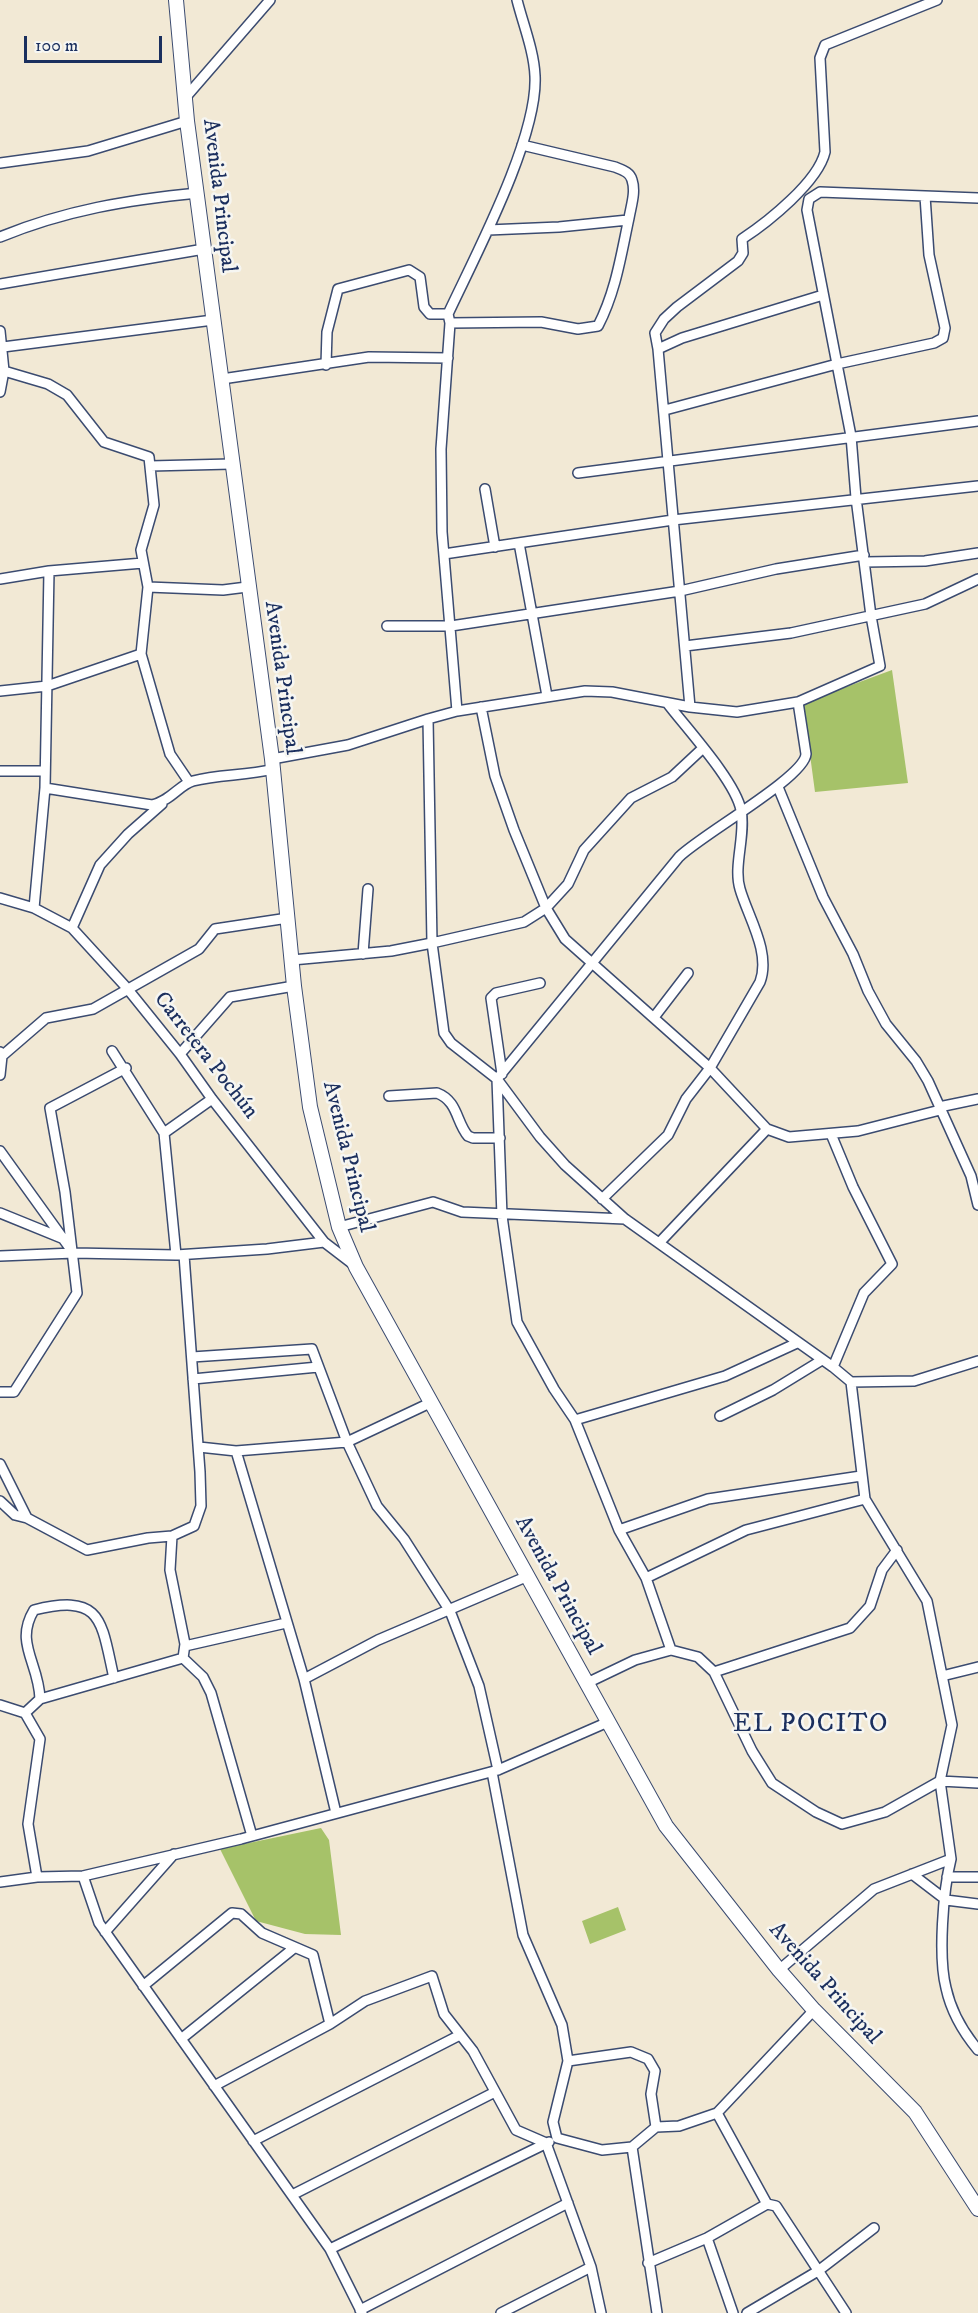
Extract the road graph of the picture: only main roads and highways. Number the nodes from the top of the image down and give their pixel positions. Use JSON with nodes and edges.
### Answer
{"nodes":[{"id":1,"x":176,"y":0,"type":"edge"},
{"id":2,"x":978,"y":2209,"type":"edge"}],
"edges":[{"from":1,"to":2,"type":"main road","name":"Avenida Principal"}]}
